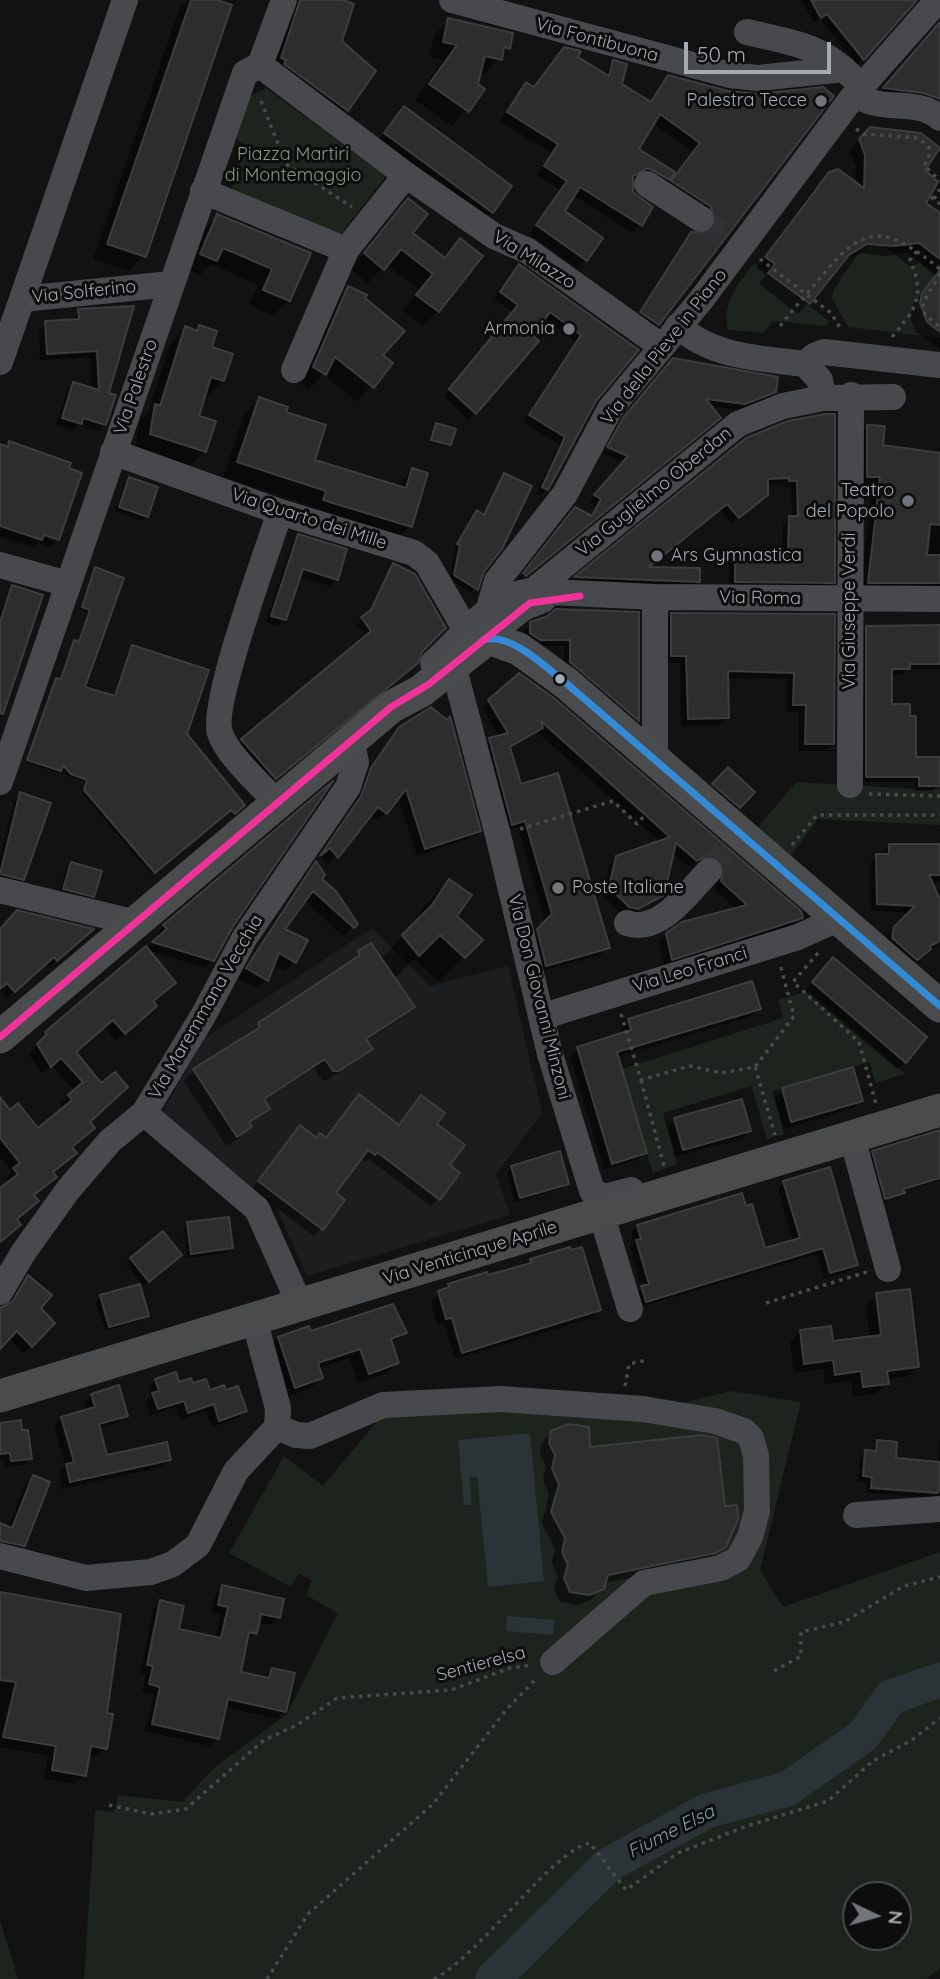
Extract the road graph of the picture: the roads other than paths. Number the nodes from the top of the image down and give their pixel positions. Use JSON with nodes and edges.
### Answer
{"nodes":[{"id":1,"x":125,"y":0,"type":"edge"},
{"id":2,"x":284,"y":0,"type":"edge"},
{"id":3,"x":452,"y":0,"type":"edge"},
{"id":4,"x":938,"y":0,"type":"edge"},
{"id":5,"x":747,"y":32,"type":"dead end"},
{"id":6,"x":260,"y":65,"type":"junction"},
{"id":7,"x":854,"y":83,"type":"junction"},
{"id":8,"x":940,"y":118,"type":"edge"},
{"id":9,"x":406,"y":175,"type":"junction"},
{"id":10,"x":647,"y":184,"type":"dead end"},
{"id":11,"x":203,"y":191,"type":"junction"},
{"id":12,"x":701,"y":219,"type":"tunnel mouth"},
{"id":13,"x":346,"y":250,"type":"junction"},
{"id":14,"x":171,"y":284,"type":"junction"},
{"id":15,"x":22,"y":299,"type":"junction"},
{"id":16,"x":678,"y":326,"type":"junction"},
{"id":17,"x":661,"y":346,"type":"junction"},
{"id":18,"x":0,"y":362,"type":"edge"},
{"id":19,"x":805,"y":364,"type":"junction"},
{"id":20,"x":940,"y":365,"type":"edge"},
{"id":21,"x":294,"y":370,"type":"dead end"},
{"id":22,"x":851,"y":395,"type":"junction"},
{"id":23,"x":893,"y":397,"type":"dead end"},
{"id":24,"x":824,"y":398,"type":"junction"},
{"id":25,"x":113,"y":452,"type":"junction"},
{"id":26,"x":280,"y":512,"type":"junction"},
{"id":27,"x":0,"y":565,"type":"edge"},
{"id":28,"x":68,"y":584,"type":"junction"},
{"id":29,"x":534,"y":590,"type":"junction"},
{"id":30,"x":580,"y":596,"type":"junction"},
{"id":31,"x":655,"y":597,"type":"junction"},
{"id":32,"x":850,"y":599,"type":"junction"},
{"id":33,"x":940,"y":599,"type":"edge"},
{"id":34,"x":480,"y":627,"type":"junction"},
{"id":35,"x":453,"y":665,"type":"junction"},
{"id":36,"x":391,"y":707,"type":"junction"},
{"id":37,"x":351,"y":740,"type":"junction"},
{"id":38,"x":655,"y":759,"type":"junction"},
{"id":39,"x":0,"y":782,"type":"edge"},
{"id":40,"x":856,"y":790,"type":"road end"},
{"id":41,"x":277,"y":803,"type":"junction"},
{"id":42,"x":709,"y":871,"type":"tunnel mouth"},
{"id":43,"x":0,"y":890,"type":"edge"},
{"id":44,"x":136,"y":923,"type":"junction"},
{"id":45,"x":627,"y":923,"type":"dead end"},
{"id":46,"x":831,"y":923,"type":"junction"},
{"id":47,"x":938,"y":1006,"type":"edge"},
{"id":48,"x":541,"y":1017,"type":"junction"},
{"id":49,"x":0,"y":1037,"type":"edge"},
{"id":50,"x":940,"y":1092,"type":"edge"},
{"id":51,"x":940,"y":1110,"type":"edge"},
{"id":52,"x":144,"y":1113,"type":"junction"},
{"id":53,"x":863,"y":1128,"type":"junction"},
{"id":54,"x":727,"y":1175,"type":"junction"},
{"id":55,"x":601,"y":1213,"type":"junction"},
{"id":56,"x":882,"y":1269,"type":"road end"},
{"id":57,"x":0,"y":1292,"type":"edge"},
{"id":58,"x":300,"y":1305,"type":"junction"},
{"id":59,"x":630,"y":1309,"type":"dead end"},
{"id":60,"x":254,"y":1319,"type":"junction"},
{"id":61,"x":0,"y":1396,"type":"edge"},
{"id":62,"x":277,"y":1427,"type":"junction"},
{"id":63,"x":940,"y":1509,"type":"edge"},
{"id":64,"x":856,"y":1515,"type":"dead end"},
{"id":65,"x":0,"y":1556,"type":"edge"},
{"id":66,"x":553,"y":1662,"type":"road end"}],
"edges":[{"from":1,"to":15,"type":"street"},
{"from":2,"to":6,"type":"street","name":"Via Palestro"},
{"from":3,"to":7,"type":"street","name":"Via Fontibuona"},
{"from":4,"to":7,"type":"street","name":"Via della Pieve in Piano"},
{"from":5,"to":7,"type":"street"},
{"from":6,"to":9,"type":"street"},
{"from":6,"to":11,"type":"street","name":"Via Palestro"},
{"from":7,"to":8,"type":"street"},
{"from":7,"to":16,"type":"street","name":"Via della Pieve in Piano"},
{"from":9,"to":13,"type":"street"},
{"from":9,"to":17,"type":"street","name":"Via Milazzo"},
{"from":10,"to":12,"type":"street"},
{"from":11,"to":13,"type":"street"},
{"from":11,"to":14,"type":"street","name":"Via Palestro"},
{"from":13,"to":21,"type":"street"},
{"from":14,"to":15,"type":"street","name":"Via Solferino"},
{"from":14,"to":25,"type":"street","name":"Via Palestro"},
{"from":15,"to":18,"type":"street","name":"Via Solferino"},
{"from":16,"to":17,"type":"street","name":"Via della Pieve in Piano"},
{"from":16,"to":19,"type":"street"},
{"from":17,"to":34,"type":"street","name":"Via della Pieve in Piano"},
{"from":19,"to":20,"type":"street"},
{"from":19,"to":24,"type":"street"},
{"from":22,"to":23,"type":"street","name":"Via Guglielmo Oberdan"},
{"from":22,"to":24,"type":"street","name":"Via Guglielmo Oberdan"},
{"from":22,"to":32,"type":"street","name":"Via Giuseppe Verdi"},
{"from":24,"to":29,"type":"street","name":"Via Guglielmo Oberdan"},
{"from":25,"to":26,"type":"street","name":"Via Quarto dei Mille"},
{"from":25,"to":28,"type":"street","name":"Via Palestro"},
{"from":26,"to":34,"type":"street","name":"Via Quarto dei Mille"},
{"from":26,"to":41,"type":"street"},
{"from":27,"to":28,"type":"street"},
{"from":28,"to":39,"type":"street","name":"Via Palestro"},
{"from":29,"to":30,"type":"street","name":"Via Roma"},
{"from":29,"to":34,"type":"street","name":"Via Roma"},
{"from":30,"to":31,"type":"street","name":"Via Roma"},
{"from":30,"to":34,"type":"street","name":"Via Roma"},
{"from":31,"to":32,"type":"street","name":"Via Roma"},
{"from":31,"to":38,"type":"street"},
{"from":32,"to":33,"type":"street","name":"Via Roma"},
{"from":32,"to":40,"type":"street","name":"Via Giuseppe Verdi"},
{"from":34,"to":35,"type":"main road"},
{"from":34,"to":36,"type":"street","name":"Via Roma"},
{"from":34,"to":38,"type":"main road"},
{"from":35,"to":36,"type":"main road"},
{"from":35,"to":48,"type":"street","name":"Via Don Giovanni Minzoni"},
{"from":36,"to":37,"type":"main road"},
{"from":37,"to":41,"type":"main road"},
{"from":37,"to":52,"type":"street","name":"Via Maremmana Vecchia"},
{"from":38,"to":46,"type":"main road"},
{"from":41,"to":44,"type":"main road"},
{"from":42,"to":45,"type":"street"},
{"from":43,"to":44,"type":"street"},
{"from":44,"to":49,"type":"main road"},
{"from":46,"to":47,"type":"main road"},
{"from":46,"to":48,"type":"street","name":"Via Leo Franci"},
{"from":48,"to":54,"type":"street","name":"Via Don Giovanni Minzoni"},
{"from":50,"to":53,"type":"main road"},
{"from":51,"to":53,"type":"main road","name":"Via Venticinque Aprile"},
{"from":52,"to":57,"type":"street","name":"Via Maremmana Vecchia"},
{"from":52,"to":58,"type":"street"},
{"from":53,"to":54,"type":"main road","name":"Via Venticinque Aprile"},
{"from":53,"to":56,"type":"street"},
{"from":54,"to":55,"type":"main road","name":"Via Venticinque Aprile"},
{"from":55,"to":58,"type":"main road","name":"Via Venticinque Aprile"},
{"from":55,"to":59,"type":"street"},
{"from":58,"to":60,"type":"main road","name":"Via Venticinque Aprile"},
{"from":60,"to":61,"type":"main road","name":"Via Venticinque Aprile"},
{"from":60,"to":62,"type":"street"},
{"from":62,"to":65,"type":"street"},
{"from":62,"to":66,"type":"street"},
{"from":63,"to":64,"type":"street"}]}
